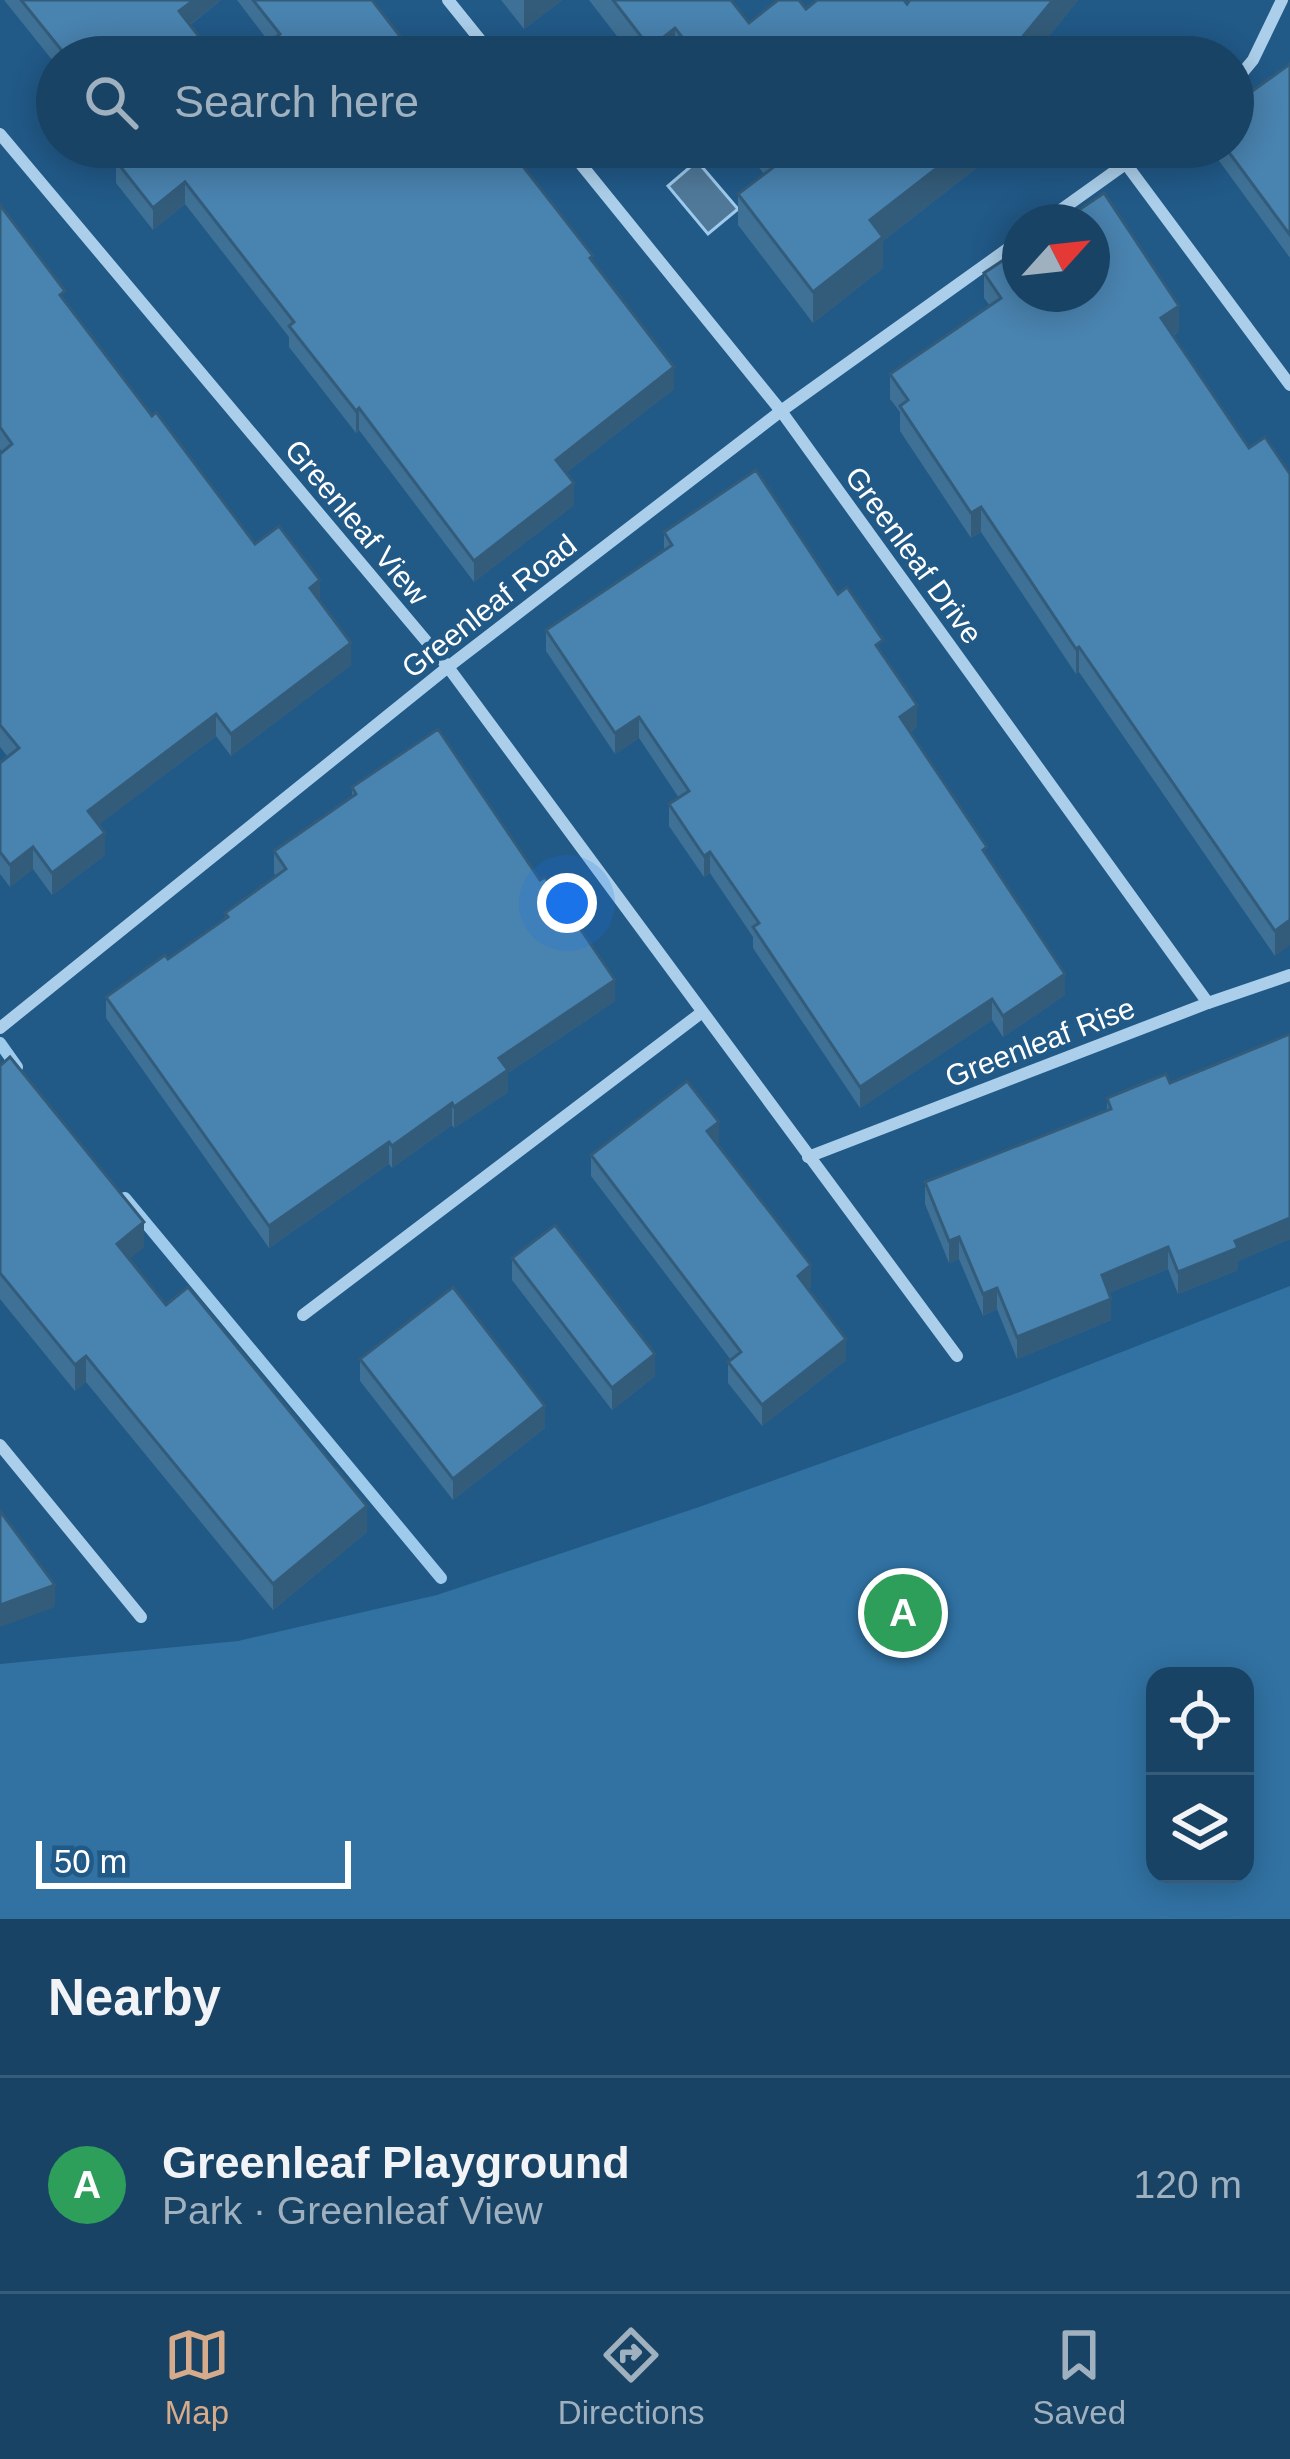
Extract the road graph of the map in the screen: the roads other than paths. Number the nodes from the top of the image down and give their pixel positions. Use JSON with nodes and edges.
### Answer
{"nodes":[{"id":1,"x":448,"y":0,"type":"edge"},
{"id":2,"x":1282,"y":0,"type":"edge"},
{"id":3,"x":477,"y":36,"type":"edge"},
{"id":4,"x":1254,"y":57,"type":"edge"},
{"id":5,"x":0,"y":134,"type":"edge"},
{"id":6,"x":584,"y":168,"type":"edge"},
{"id":7,"x":1120,"y":168,"type":"edge"},
{"id":8,"x":1129,"y":168,"type":"edge"},
{"id":9,"x":1070,"y":204,"type":"edge"},
{"id":10,"x":1002,"y":252,"type":"edge"},
{"id":11,"x":1290,"y":385,"type":"edge"},
{"id":12,"x":781,"y":411,"type":"junction"},
{"id":13,"x":448,"y":667,"type":"junction"},
{"id":14,"x":1290,"y":975,"type":"edge"},
{"id":15,"x":1208,"y":1003,"type":"junction"},
{"id":16,"x":701,"y":1013,"type":"junction"},
{"id":17,"x":0,"y":1028,"type":"edge"},
{"id":18,"x":808,"y":1157,"type":"junction"},
{"id":19,"x":303,"y":1316,"type":"dead end"},
{"id":20,"x":957,"y":1356,"type":"dead end"},
{"id":21,"x":0,"y":1444,"type":"edge"},
{"id":22,"x":141,"y":1616,"type":"dead end"}],
"edges":[{"from":1,"to":3,"type":"street"},
{"from":2,"to":4,"type":"street"},
{"from":5,"to":13,"type":"street","name":"Greenleaf View"},
{"from":6,"to":12,"type":"street","name":"Greenleaf Drive"},
{"from":7,"to":9,"type":"street"},
{"from":8,"to":11,"type":"street"},
{"from":10,"to":12,"type":"street","name":"Greenleaf Road"},
{"from":12,"to":13,"type":"street","name":"Greenleaf Road"},
{"from":12,"to":15,"type":"street","name":"Greenleaf Drive"},
{"from":13,"to":16,"type":"street","name":"Greenleaf View"},
{"from":13,"to":17,"type":"street","name":"Greenleaf Road"},
{"from":14,"to":15,"type":"street","name":"Greenleaf Rise"},
{"from":15,"to":18,"type":"street","name":"Greenleaf Rise"},
{"from":16,"to":18,"type":"street","name":"Greenleaf View"},
{"from":16,"to":19,"type":"street"},
{"from":18,"to":20,"type":"street","name":"Greenleaf View"},
{"from":21,"to":22,"type":"street"}]}
